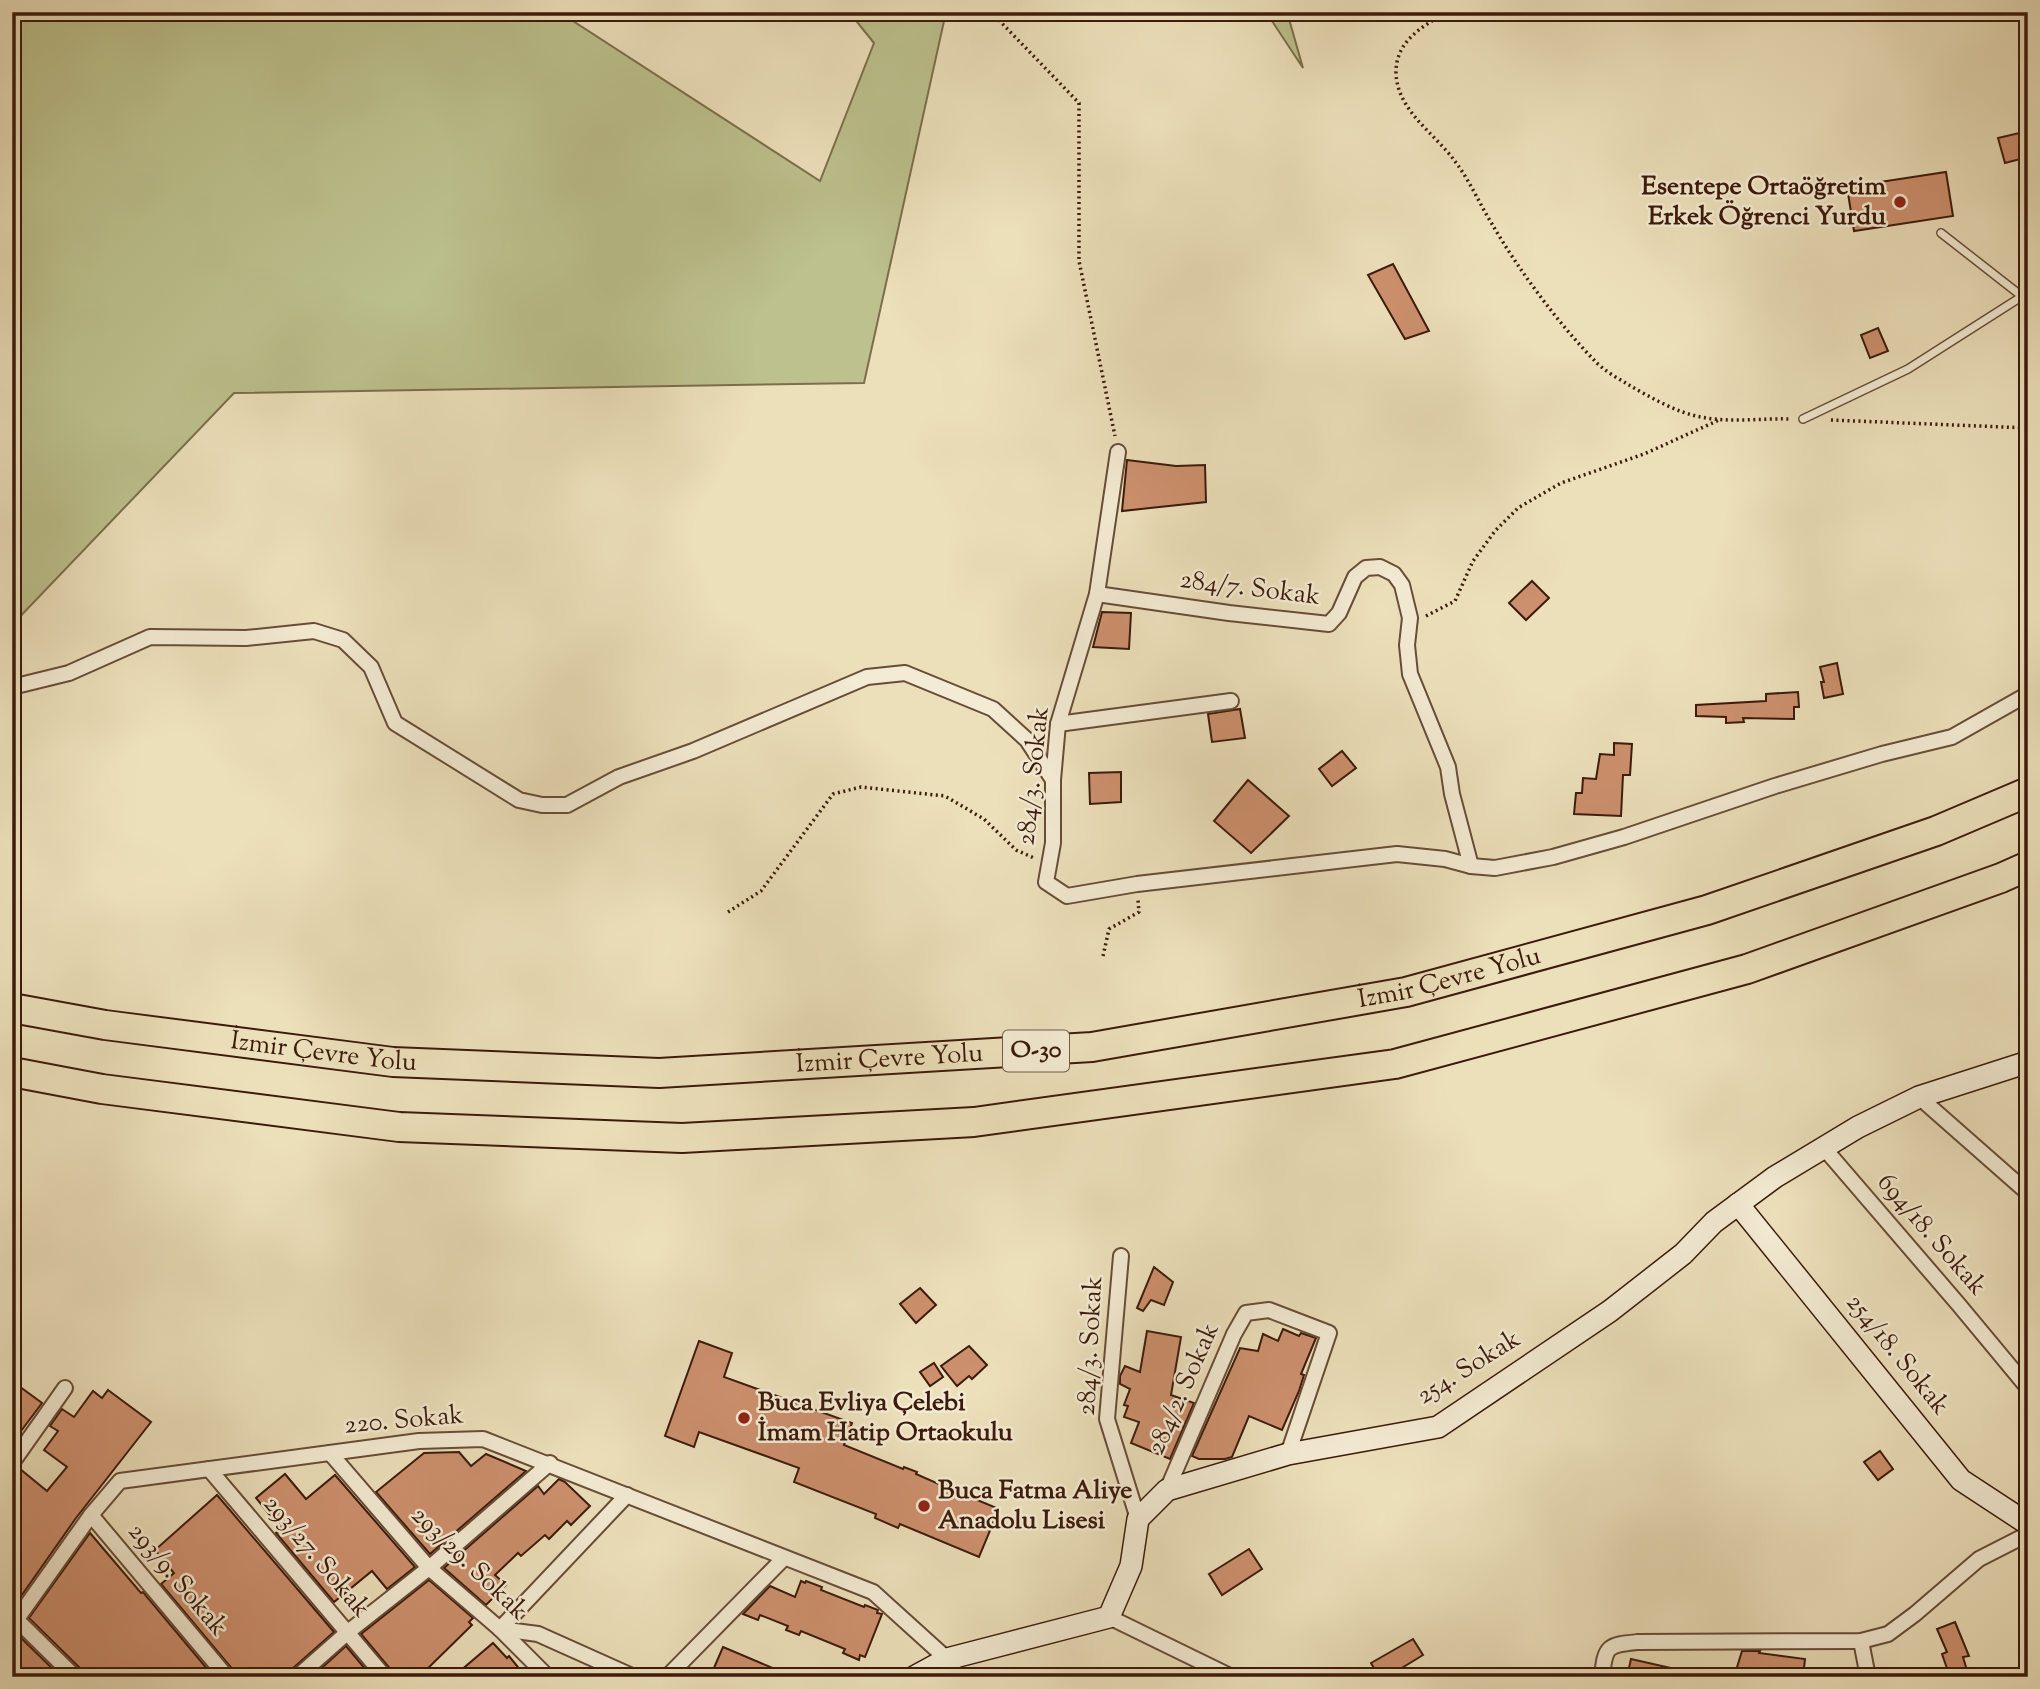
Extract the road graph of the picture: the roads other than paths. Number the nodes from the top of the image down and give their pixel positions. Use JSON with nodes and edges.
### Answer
{"nodes":[{"id":1,"x":1941,"y":233,"type":"dead end"},
{"id":2,"x":2024,"y":299,"type":"edge"},
{"id":3,"x":1803,"y":419,"type":"road end"},
{"id":4,"x":1118,"y":452,"type":"road end"},
{"id":5,"x":1097,"y":594,"type":"junction"},
{"id":6,"x":12,"y":687,"type":"edge"},
{"id":7,"x":2028,"y":694,"type":"edge"},
{"id":8,"x":1231,"y":701,"type":"dead end"},
{"id":9,"x":1058,"y":724,"type":"junction"},
{"id":10,"x":1053,"y":780,"type":"junction"},
{"id":11,"x":2028,"y":792,"type":"edge"},
{"id":12,"x":1471,"y":866,"type":"junction"},
{"id":13,"x":2028,"y":866,"type":"edge"},
{"id":14,"x":12,"y":1008,"type":"edge"},
{"id":15,"x":2028,"y":1062,"type":"edge"},
{"id":16,"x":12,"y":1072,"type":"edge"},
{"id":17,"x":1919,"y":1097,"type":"junction"},
{"id":18,"x":1824,"y":1148,"type":"junction"},
{"id":19,"x":2028,"y":1193,"type":"edge"},
{"id":20,"x":1738,"y":1204,"type":"junction"},
{"id":21,"x":1121,"y":1255,"type":"dead end"},
{"id":22,"x":65,"y":1388,"type":"dead end"},
{"id":23,"x":2028,"y":1388,"type":"edge"},
{"id":24,"x":330,"y":1453,"type":"junction"},
{"id":25,"x":1288,"y":1454,"type":"junction"},
{"id":26,"x":12,"y":1463,"type":"edge"},
{"id":27,"x":550,"y":1463,"type":"junction"},
{"id":28,"x":209,"y":1469,"type":"junction"},
{"id":29,"x":1167,"y":1490,"type":"junction"},
{"id":30,"x":627,"y":1495,"type":"junction"},
{"id":31,"x":91,"y":1515,"type":"junction"},
{"id":32,"x":1138,"y":1519,"type":"junction"},
{"id":33,"x":2028,"y":1524,"type":"edge"},
{"id":34,"x":2028,"y":1534,"type":"edge"},
{"id":35,"x":783,"y":1559,"type":"junction"},
{"id":36,"x":429,"y":1568,"type":"junction"},
{"id":37,"x":1109,"y":1617,"type":"junction"},
{"id":38,"x":14,"y":1623,"type":"edge"},
{"id":39,"x":500,"y":1629,"type":"junction"},
{"id":40,"x":348,"y":1632,"type":"junction"},
{"id":41,"x":1861,"y":1641,"type":"junction"},
{"id":42,"x":953,"y":1668,"type":"edge"},
{"id":43,"x":75,"y":1677,"type":"edge"},
{"id":44,"x":227,"y":1677,"type":"edge"},
{"id":45,"x":297,"y":1677,"type":"edge"},
{"id":46,"x":384,"y":1677,"type":"edge"},
{"id":47,"x":548,"y":1677,"type":"edge"},
{"id":48,"x":634,"y":1677,"type":"edge"},
{"id":49,"x":667,"y":1677,"type":"edge"},
{"id":50,"x":914,"y":1677,"type":"edge"},
{"id":51,"x":1231,"y":1677,"type":"edge"},
{"id":52,"x":1602,"y":1677,"type":"edge"},
{"id":53,"x":1868,"y":1677,"type":"edge"}],
"edges":[{"from":1,"to":2,"type":"lane"},
{"from":2,"to":3,"type":"lane"},
{"from":4,"to":5,"type":"street","name":"284/3. Sokak"},
{"from":5,"to":9,"type":"street","name":"284/3. Sokak"},
{"from":5,"to":12,"type":"street","name":"284/7. Sokak"},
{"from":6,"to":10,"type":"street"},
{"from":7,"to":12,"type":"street"},
{"from":8,"to":9,"type":"street"},
{"from":9,"to":10,"type":"street","name":"284/3. Sokak"},
{"from":10,"to":12,"type":"street","name":"284/3. Sokak"},
{"from":11,"to":14,"type":"highway","name":"İzmir Çevre Yolu","number":"O-30"},
{"from":13,"to":16,"type":"highway","number":"O-30"},
{"from":15,"to":17,"type":"street","name":"254. Sokak"},
{"from":17,"to":18,"type":"street","name":"254. Sokak"},
{"from":17,"to":19,"type":"street"},
{"from":18,"to":20,"type":"street","name":"254. Sokak"},
{"from":18,"to":23,"type":"street","name":"694/18. Sokak"},
{"from":20,"to":25,"type":"street","name":"254. Sokak"},
{"from":20,"to":33,"type":"street","name":"254/18. Sokak"},
{"from":21,"to":32,"type":"street","name":"284/3. Sokak"},
{"from":22,"to":26,"type":"street"},
{"from":24,"to":27,"type":"street","name":"220. Sokak"},
{"from":24,"to":28,"type":"street","name":"220. Sokak"},
{"from":24,"to":36,"type":"street","name":"293/29. Sokak"},
{"from":25,"to":29,"type":"street","name":"254. Sokak"},
{"from":25,"to":29,"type":"street","name":"284/2. Sokak"},
{"from":27,"to":30,"type":"street","name":"220. Sokak"},
{"from":27,"to":36,"type":"street"},
{"from":28,"to":31,"type":"street","name":"220. Sokak"},
{"from":28,"to":40,"type":"street","name":"293/27. Sokak"},
{"from":29,"to":32,"type":"street","name":"254. Sokak"},
{"from":30,"to":35,"type":"street","name":"220. Sokak"},
{"from":30,"to":39,"type":"street"},
{"from":31,"to":38,"type":"street","name":"220. Sokak"},
{"from":31,"to":44,"type":"street","name":"293/9. Sokak"},
{"from":32,"to":37,"type":"street"},
{"from":34,"to":41,"type":"street"},
{"from":35,"to":42,"type":"street","name":"220. Sokak"},
{"from":35,"to":49,"type":"street"},
{"from":36,"to":39,"type":"street","name":"293/29. Sokak"},
{"from":36,"to":40,"type":"street"},
{"from":37,"to":42,"type":"street"},
{"from":37,"to":51,"type":"street"},
{"from":38,"to":43,"type":"street"},
{"from":39,"to":47,"type":"street","name":"293/29. Sokak"},
{"from":39,"to":48,"type":"street"},
{"from":40,"to":45,"type":"street"},
{"from":40,"to":46,"type":"street","name":"293/27. Sokak"},
{"from":41,"to":52,"type":"street"},
{"from":41,"to":53,"type":"street"},
{"from":42,"to":50,"type":"street"}]}
